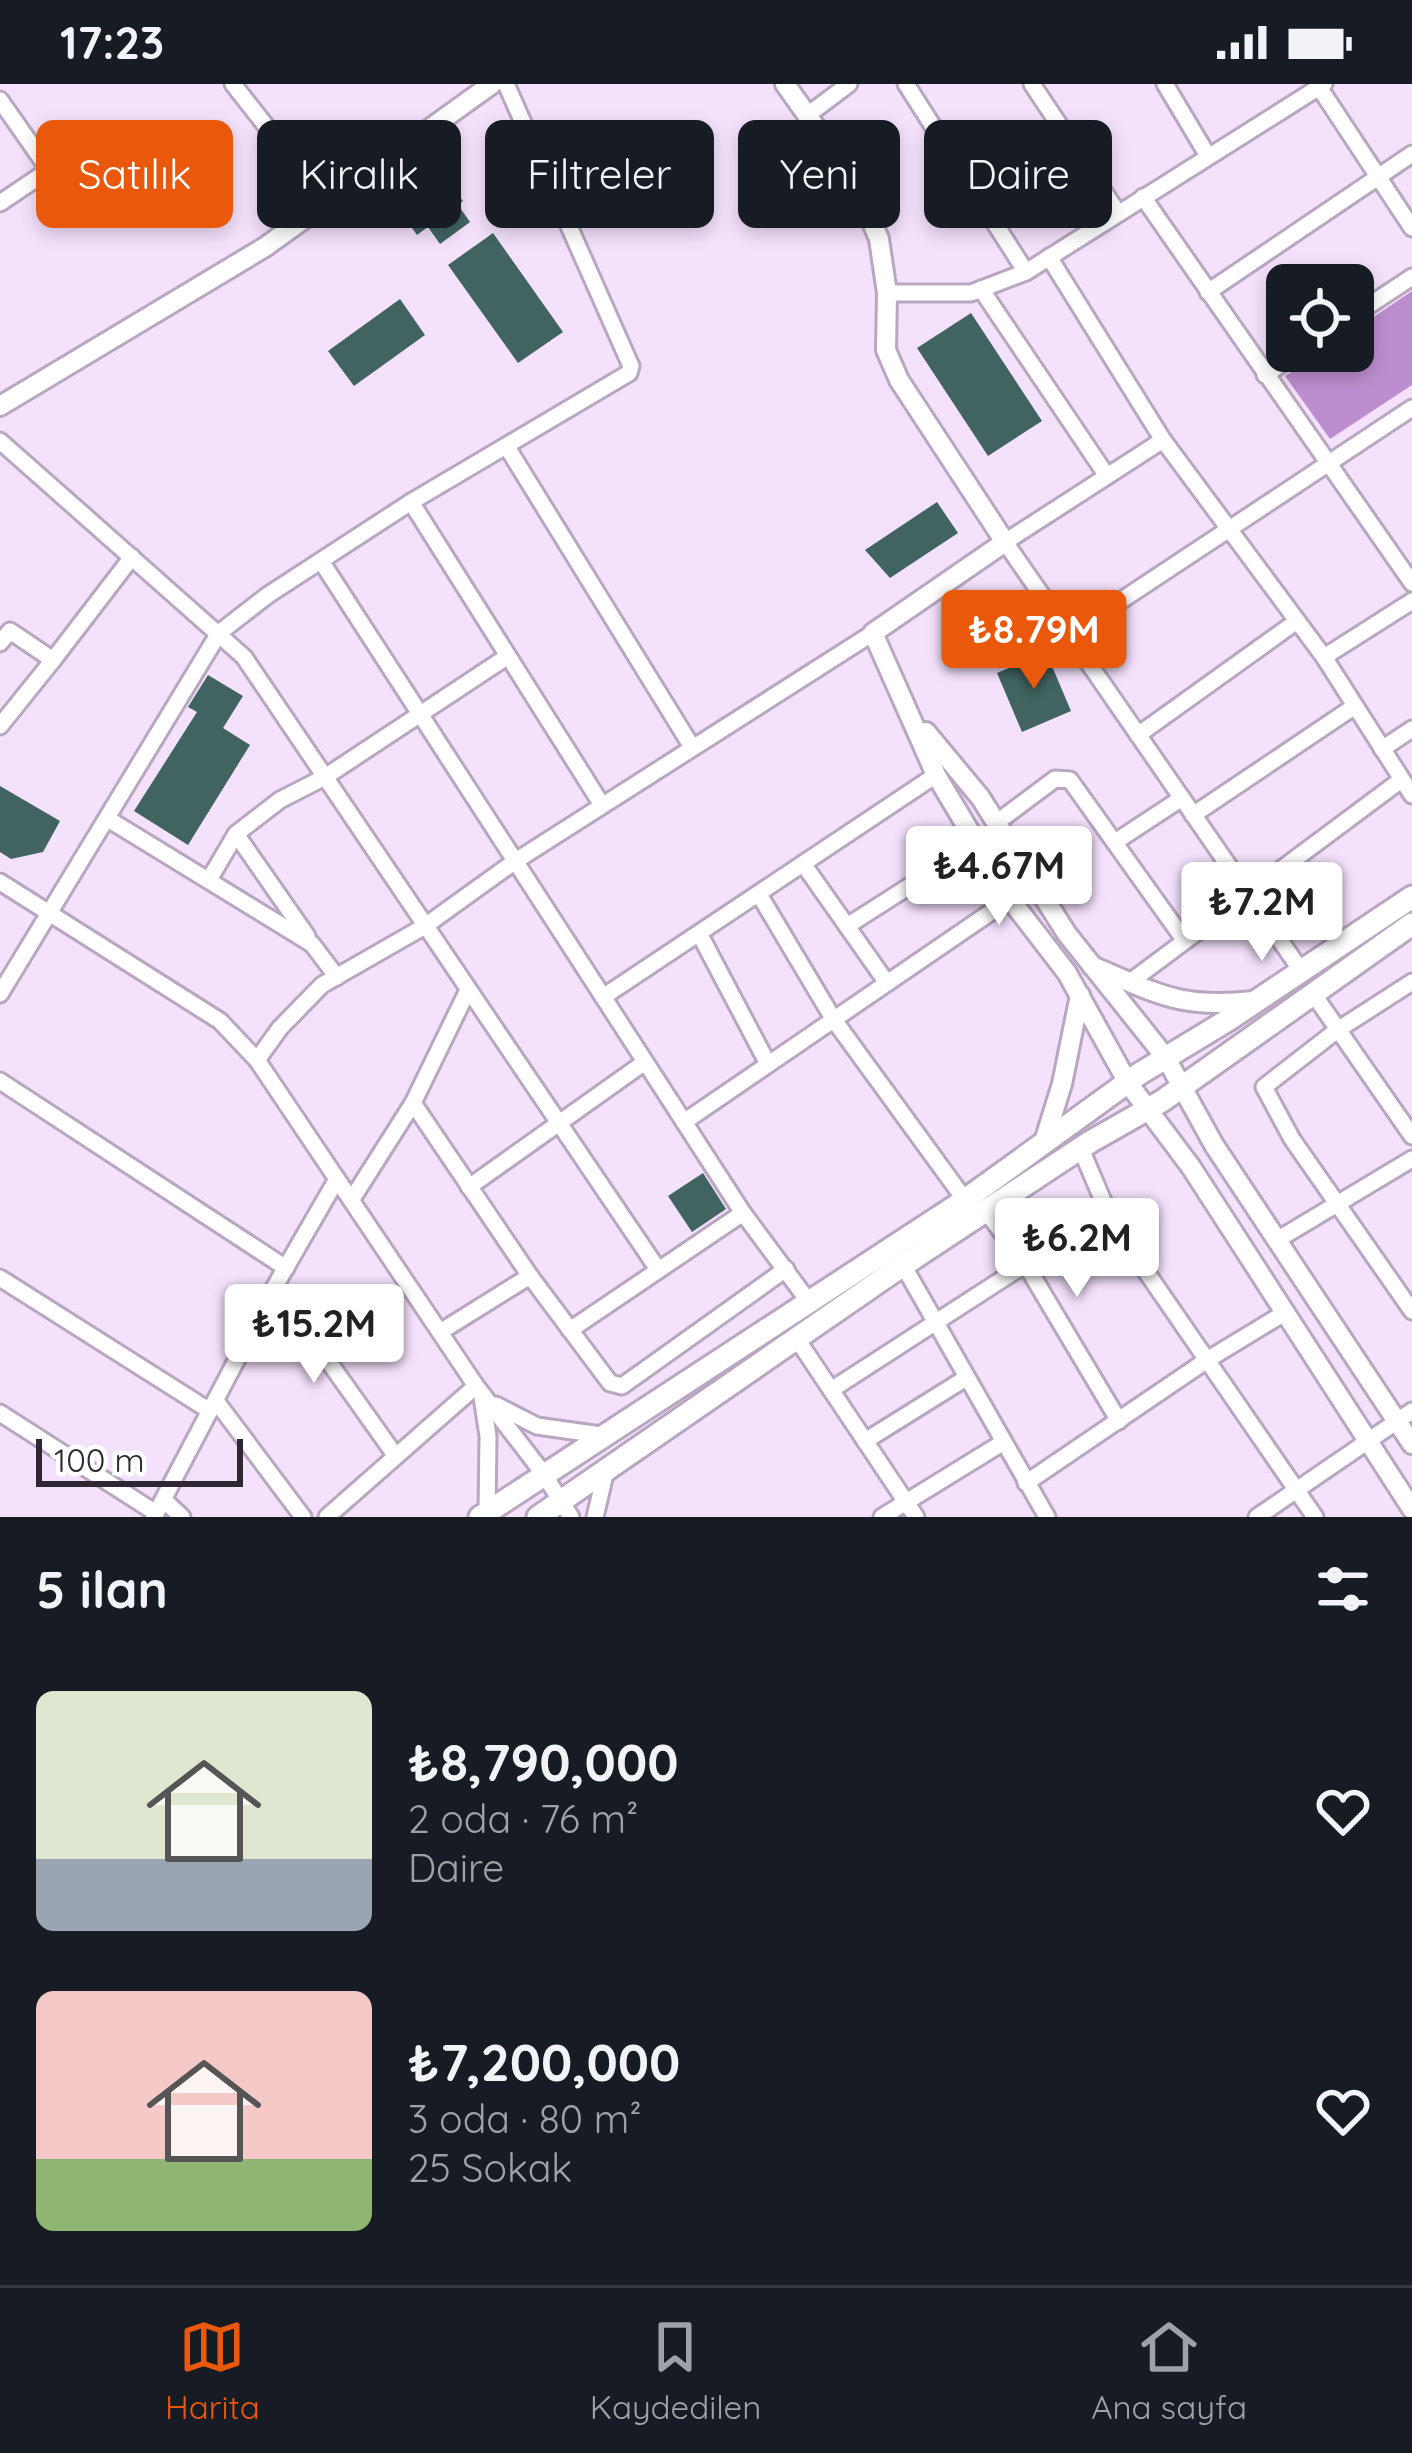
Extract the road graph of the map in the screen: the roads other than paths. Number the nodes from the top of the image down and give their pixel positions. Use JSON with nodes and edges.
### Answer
{"nodes":[{"id":1,"x":233,"y":84,"type":"edge"},
{"id":2,"x":492,"y":84,"type":"edge"},
{"id":3,"x":506,"y":84,"type":"edge"},
{"id":4,"x":785,"y":84,"type":"edge"},
{"id":5,"x":849,"y":84,"type":"edge"},
{"id":6,"x":906,"y":84,"type":"edge"},
{"id":7,"x":1033,"y":84,"type":"edge"},
{"id":8,"x":1165,"y":84,"type":"edge"},
{"id":9,"x":1322,"y":86,"type":"edge"},
{"id":10,"x":0,"y":100,"type":"edge"},
{"id":11,"x":809,"y":114,"type":"junction"},
{"id":12,"x":261,"y":120,"type":"edge"},
{"id":13,"x":443,"y":120,"type":"edge"},
{"id":14,"x":1412,"y":154,"type":"edge"},
{"id":15,"x":1208,"y":156,"type":"junction"},
{"id":16,"x":1378,"y":176,"type":"junction"},
{"id":17,"x":1143,"y":197,"type":"junction"},
{"id":18,"x":0,"y":202,"type":"edge"},
{"id":19,"x":1118,"y":213,"type":"junction"},
{"id":20,"x":290,"y":228,"type":"edge"},
{"id":21,"x":1412,"y":228,"type":"edge"},
{"id":22,"x":1049,"y":257,"type":"junction"},
{"id":23,"x":1026,"y":272,"type":"junction"},
{"id":24,"x":1412,"y":277,"type":"edge"},
{"id":25,"x":981,"y":289,"type":"junction"},
{"id":26,"x":1208,"y":292,"type":"junction"},
{"id":27,"x":887,"y":293,"type":"junction"},
{"id":28,"x":1374,"y":302,"type":"edge"},
{"id":29,"x":1270,"y":372,"type":"edge"},
{"id":30,"x":1265,"y":375,"type":"junction"},
{"id":31,"x":1,"y":404,"type":"edge"},
{"id":32,"x":1412,"y":408,"type":"edge"},
{"id":33,"x":1163,"y":440,"type":"junction"},
{"id":34,"x":0,"y":441,"type":"edge"},
{"id":35,"x":508,"y":447,"type":"junction"},
{"id":36,"x":1327,"y":465,"type":"junction"},
{"id":37,"x":1107,"y":476,"type":"junction"},
{"id":38,"x":411,"y":502,"type":"junction"},
{"id":39,"x":1230,"y":530,"type":"junction"},
{"id":40,"x":1005,"y":542,"type":"junction"},
{"id":41,"x":132,"y":556,"type":"junction"},
{"id":42,"x":321,"y":561,"type":"junction"},
{"id":43,"x":1412,"y":583,"type":"edge"},
{"id":44,"x":1412,"y":601,"type":"edge"},
{"id":45,"x":1297,"y":621,"type":"junction"},
{"id":46,"x":219,"y":633,"type":"junction"},
{"id":47,"x":873,"y":633,"type":"junction"},
{"id":48,"x":1070,"y":634,"type":"junction"},
{"id":49,"x":0,"y":643,"type":"edge"},
{"id":50,"x":508,"y":656,"type":"junction"},
{"id":51,"x":1324,"y":657,"type":"junction"},
{"id":52,"x":53,"y":661,"type":"junction"},
{"id":53,"x":1355,"y":706,"type":"junction"},
{"id":54,"x":911,"y":715,"type":"junction"},
{"id":55,"x":421,"y":717,"type":"junction"},
{"id":56,"x":0,"y":726,"type":"edge"},
{"id":57,"x":1412,"y":729,"type":"edge"},
{"id":58,"x":1138,"y":735,"type":"junction"},
{"id":59,"x":692,"y":747,"type":"junction"},
{"id":60,"x":1382,"y":749,"type":"junction"},
{"id":61,"x":936,"y":775,"type":"junction"},
{"id":62,"x":326,"y":777,"type":"junction"},
{"id":63,"x":1401,"y":780,"type":"junction"},
{"id":64,"x":1412,"y":795,"type":"edge"},
{"id":65,"x":1182,"y":798,"type":"junction"},
{"id":66,"x":602,"y":805,"type":"junction"},
{"id":67,"x":1193,"y":814,"type":"junction"},
{"id":68,"x":108,"y":819,"type":"junction"},
{"id":69,"x":996,"y":823,"type":"junction"},
{"id":70,"x":236,"y":834,"type":"junction"},
{"id":71,"x":1114,"y":842,"type":"junction"},
{"id":72,"x":977,"y":843,"type":"junction"},
{"id":73,"x":514,"y":862,"type":"junction"},
{"id":74,"x":804,"y":865,"type":"junction"},
{"id":75,"x":210,"y":878,"type":"junction"},
{"id":76,"x":0,"y":882,"type":"edge"},
{"id":77,"x":1248,"y":893,"type":"junction"},
{"id":78,"x":760,"y":896,"type":"junction"},
{"id":79,"x":1412,"y":897,"type":"edge"},
{"id":80,"x":1010,"y":899,"type":"junction"},
{"id":81,"x":50,"y":912,"type":"junction"},
{"id":82,"x":1412,"y":924,"type":"edge"},
{"id":83,"x":425,"y":926,"type":"junction"},
{"id":84,"x":847,"y":926,"type":"junction"},
{"id":85,"x":700,"y":935,"type":"junction"},
{"id":86,"x":1185,"y":941,"type":"junction"},
{"id":87,"x":312,"y":944,"type":"junction"},
{"id":88,"x":1091,"y":966,"type":"junction"},
{"id":89,"x":337,"y":977,"type":"junction"},
{"id":90,"x":1130,"y":982,"type":"junction"},
{"id":91,"x":1307,"y":982,"type":"junction"},
{"id":92,"x":1412,"y":982,"type":"edge"},
{"id":93,"x":887,"y":983,"type":"junction"},
{"id":94,"x":469,"y":991,"type":"junction"},
{"id":95,"x":0,"y":994,"type":"edge"},
{"id":96,"x":1080,"y":995,"type":"junction"},
{"id":97,"x":603,"y":998,"type":"junction"},
{"id":98,"x":1259,"y":1000,"type":"junction"},
{"id":99,"x":834,"y":1020,"type":"junction"},
{"id":100,"x":1336,"y":1031,"type":"junction"},
{"id":101,"x":1166,"y":1058,"type":"junction"},
{"id":102,"x":257,"y":1060,"type":"junction"},
{"id":103,"x":645,"y":1062,"type":"junction"},
{"id":104,"x":768,"y":1064,"type":"junction"},
{"id":105,"x":1133,"y":1079,"type":"junction"},
{"id":106,"x":0,"y":1082,"type":"edge"},
{"id":107,"x":1183,"y":1086,"type":"junction"},
{"id":108,"x":413,"y":1103,"type":"junction"},
{"id":109,"x":1154,"y":1106,"type":"junction"},
{"id":110,"x":684,"y":1122,"type":"junction"},
{"id":111,"x":558,"y":1126,"type":"junction"},
{"id":112,"x":1411,"y":1133,"type":"edge"},
{"id":113,"x":1043,"y":1145,"type":"junction"},
{"id":114,"x":1081,"y":1149,"type":"junction"},
{"id":115,"x":1412,"y":1159,"type":"edge"},
{"id":116,"x":337,"y":1179,"type":"junction"},
{"id":117,"x":469,"y":1187,"type":"junction"},
{"id":118,"x":352,"y":1199,"type":"junction"},
{"id":119,"x":965,"y":1200,"type":"junction"},
{"id":120,"x":1340,"y":1204,"type":"junction"},
{"id":121,"x":986,"y":1211,"type":"junction"},
{"id":122,"x":742,"y":1213,"type":"junction"},
{"id":123,"x":1112,"y":1222,"type":"junction"},
{"id":124,"x":1277,"y":1240,"type":"junction"},
{"id":125,"x":903,"y":1265,"type":"junction"},
{"id":126,"x":1026,"y":1265,"type":"junction"},
{"id":127,"x":286,"y":1268,"type":"junction"},
{"id":128,"x":657,"y":1268,"type":"junction"},
{"id":129,"x":785,"y":1269,"type":"junction"},
{"id":130,"x":530,"y":1276,"type":"junction"},
{"id":131,"x":0,"y":1277,"type":"edge"},
{"id":132,"x":275,"y":1286,"type":"junction"},
{"id":133,"x":809,"y":1302,"type":"junction"},
{"id":134,"x":1412,"y":1311,"type":"edge"},
{"id":135,"x":1286,"y":1312,"type":"junction"},
{"id":136,"x":935,"y":1324,"type":"junction"},
{"id":137,"x":570,"y":1330,"type":"junction"},
{"id":138,"x":440,"y":1332,"type":"junction"},
{"id":139,"x":797,"y":1339,"type":"junction"},
{"id":140,"x":1207,"y":1360,"type":"junction"},
{"id":141,"x":966,"y":1378,"type":"junction"},
{"id":142,"x":479,"y":1390,"type":"junction"},
{"id":143,"x":831,"y":1390,"type":"junction"},
{"id":144,"x":213,"y":1406,"type":"junction"},
{"id":145,"x":0,"y":1413,"type":"edge"},
{"id":146,"x":1405,"y":1416,"type":"edge"},
{"id":147,"x":1119,"y":1421,"type":"junction"},
{"id":148,"x":602,"y":1435,"type":"junction"},
{"id":149,"x":865,"y":1441,"type":"junction"},
{"id":150,"x":1002,"y":1443,"type":"junction"},
{"id":151,"x":1366,"y":1443,"type":"junction"},
{"id":152,"x":1412,"y":1444,"type":"edge"},
{"id":153,"x":395,"y":1455,"type":"junction"},
{"id":154,"x":606,"y":1470,"type":"junction"},
{"id":155,"x":543,"y":1473,"type":"junction"},
{"id":156,"x":1026,"y":1483,"type":"junction"},
{"id":157,"x":1297,"y":1490,"type":"junction"},
{"id":158,"x":566,"y":1509,"type":"edge"},
{"id":159,"x":1412,"y":1509,"type":"edge"},
{"id":160,"x":158,"y":1510,"type":"edge"},
{"id":161,"x":911,"y":1510,"type":"edge"},
{"id":162,"x":483,"y":1515,"type":"edge"},
{"id":163,"x":182,"y":1517,"type":"edge"},
{"id":164,"x":303,"y":1517,"type":"edge"},
{"id":165,"x":327,"y":1517,"type":"edge"},
{"id":166,"x":538,"y":1517,"type":"edge"},
{"id":167,"x":595,"y":1517,"type":"edge"},
{"id":168,"x":882,"y":1517,"type":"edge"},
{"id":169,"x":1047,"y":1517,"type":"edge"},
{"id":170,"x":1257,"y":1517,"type":"edge"},
{"id":171,"x":1316,"y":1517,"type":"edge"}],
"edges":[{"from":1,"to":12,"type":"street"},
{"from":2,"to":13,"type":"street"},
{"from":3,"to":35,"type":"street"},
{"from":4,"to":11,"type":"street"},
{"from":5,"to":11,"type":"street"},
{"from":6,"to":23,"type":"street"},
{"from":7,"to":19,"type":"street"},
{"from":8,"to":15,"type":"street"},
{"from":9,"to":15,"type":"street"},
{"from":9,"to":16,"type":"street"},
{"from":10,"to":18,"type":"street"},
{"from":11,"to":27,"type":"street"},
{"from":14,"to":16,"type":"street"},
{"from":15,"to":17,"type":"street"},
{"from":16,"to":21,"type":"street"},
{"from":16,"to":26,"type":"street"},
{"from":17,"to":19,"type":"street"},
{"from":17,"to":26,"type":"street"},
{"from":19,"to":22,"type":"street"},
{"from":20,"to":31,"type":"street"},
{"from":22,"to":23,"type":"street"},
{"from":22,"to":33,"type":"street"},
{"from":23,"to":25,"type":"street"},
{"from":24,"to":28,"type":"street"},
{"from":25,"to":27,"type":"street"},
{"from":25,"to":37,"type":"street"},
{"from":26,"to":30,"type":"street"},
{"from":27,"to":40,"type":"street"},
{"from":29,"to":30,"type":"street"},
{"from":30,"to":36,"type":"street"},
{"from":32,"to":36,"type":"street"},
{"from":33,"to":37,"type":"street"},
{"from":33,"to":39,"type":"street"},
{"from":34,"to":41,"type":"street"},
{"from":35,"to":38,"type":"street"},
{"from":35,"to":59,"type":"street"},
{"from":36,"to":39,"type":"street"},
{"from":36,"to":43,"type":"street"},
{"from":37,"to":40,"type":"street"},
{"from":38,"to":42,"type":"street"},
{"from":38,"to":50,"type":"street"},
{"from":39,"to":45,"type":"street"},
{"from":39,"to":48,"type":"street"},
{"from":40,"to":47,"type":"street"},
{"from":40,"to":48,"type":"street"},
{"from":41,"to":46,"type":"street"},
{"from":41,"to":52,"type":"street"},
{"from":42,"to":46,"type":"street"},
{"from":42,"to":55,"type":"street"},
{"from":44,"to":51,"type":"street"},
{"from":45,"to":51,"type":"street"},
{"from":45,"to":58,"type":"street"},
{"from":46,"to":62,"type":"street"},
{"from":46,"to":68,"type":"street"},
{"from":47,"to":54,"type":"street"},
{"from":47,"to":59,"type":"street"},
{"from":48,"to":58,"type":"street"},
{"from":49,"to":52,"type":"street"},
{"from":50,"to":55,"type":"street"},
{"from":50,"to":66,"type":"street"},
{"from":51,"to":53,"type":"street"},
{"from":52,"to":56,"type":"street"},
{"from":53,"to":60,"type":"street"},
{"from":53,"to":67,"type":"street"},
{"from":54,"to":61,"type":"street"},
{"from":54,"to":69,"type":"street"},
{"from":55,"to":62,"type":"street"},
{"from":55,"to":73,"type":"street"},
{"from":57,"to":60,"type":"street"},
{"from":58,"to":65,"type":"street"},
{"from":59,"to":66,"type":"street"},
{"from":60,"to":63,"type":"street"},
{"from":61,"to":72,"type":"street"},
{"from":61,"to":74,"type":"street"},
{"from":62,"to":70,"type":"street"},
{"from":62,"to":83,"type":"street"},
{"from":63,"to":64,"type":"street"},
{"from":63,"to":77,"type":"street"},
{"from":65,"to":67,"type":"street"},
{"from":65,"to":71,"type":"street"},
{"from":66,"to":73,"type":"street"},
{"from":67,"to":77,"type":"street"},
{"from":68,"to":75,"type":"street"},
{"from":68,"to":81,"type":"street"},
{"from":69,"to":71,"type":"street"},
{"from":69,"to":88,"type":"street"},
{"from":70,"to":75,"type":"street"},
{"from":70,"to":87,"type":"street"},
{"from":71,"to":86,"type":"street"},
{"from":72,"to":80,"type":"street"},
{"from":72,"to":84,"type":"street"},
{"from":73,"to":83,"type":"street"},
{"from":73,"to":97,"type":"street"},
{"from":74,"to":78,"type":"street"},
{"from":74,"to":84,"type":"street"},
{"from":75,"to":87,"type":"street"},
{"from":76,"to":81,"type":"street"},
{"from":77,"to":86,"type":"street"},
{"from":77,"to":91,"type":"street"},
{"from":78,"to":85,"type":"street"},
{"from":78,"to":99,"type":"street"},
{"from":79,"to":91,"type":"main road"},
{"from":80,"to":93,"type":"street"},
{"from":80,"to":96,"type":"street"},
{"from":81,"to":95,"type":"street"},
{"from":81,"to":102,"type":"street"},
{"from":82,"to":91,"type":"main road"},
{"from":83,"to":89,"type":"street"},
{"from":83,"to":94,"type":"street"},
{"from":84,"to":93,"type":"street"},
{"from":85,"to":97,"type":"street"},
{"from":85,"to":104,"type":"street"},
{"from":86,"to":90,"type":"street"},
{"from":87,"to":89,"type":"street"},
{"from":88,"to":90,"type":"street"},
{"from":88,"to":101,"type":"street"},
{"from":89,"to":102,"type":"street"},
{"from":90,"to":98,"type":"street"},
{"from":91,"to":98,"type":"main road"},
{"from":91,"to":100,"type":"street"},
{"from":91,"to":107,"type":"main road"},
{"from":92,"to":100,"type":"street"},
{"from":93,"to":99,"type":"street"},
{"from":94,"to":108,"type":"street"},
{"from":94,"to":111,"type":"street"},
{"from":96,"to":105,"type":"street"},
{"from":96,"to":113,"type":"street"},
{"from":97,"to":103,"type":"street"},
{"from":98,"to":101,"type":"main road"},
{"from":99,"to":104,"type":"street"},
{"from":99,"to":119,"type":"street"},
{"from":100,"to":112,"type":"street"},
{"from":100,"to":120,"type":"street"},
{"from":101,"to":105,"type":"main road"},
{"from":101,"to":107,"type":"street"},
{"from":102,"to":116,"type":"street"},
{"from":103,"to":110,"type":"street"},
{"from":103,"to":111,"type":"street"},
{"from":104,"to":110,"type":"street"},
{"from":105,"to":109,"type":"street"},
{"from":105,"to":113,"type":"main road"},
{"from":106,"to":127,"type":"street"},
{"from":107,"to":109,"type":"main road"},
{"from":107,"to":124,"type":"street"},
{"from":108,"to":117,"type":"street"},
{"from":108,"to":118,"type":"street"},
{"from":109,"to":114,"type":"main road"},
{"from":109,"to":135,"type":"street"},
{"from":110,"to":122,"type":"street"},
{"from":111,"to":117,"type":"street"},
{"from":111,"to":128,"type":"street"},
{"from":113,"to":119,"type":"main road"},
{"from":114,"to":121,"type":"main road"},
{"from":114,"to":123,"type":"street"},
{"from":115,"to":120,"type":"street"},
{"from":116,"to":118,"type":"street"},
{"from":116,"to":127,"type":"street"},
{"from":117,"to":130,"type":"street"},
{"from":118,"to":138,"type":"street"},
{"from":119,"to":133,"type":"main road"},
{"from":120,"to":124,"type":"street"},
{"from":120,"to":134,"type":"street"},
{"from":121,"to":125,"type":"main road"},
{"from":121,"to":126,"type":"street"},
{"from":122,"to":128,"type":"street"},
{"from":122,"to":129,"type":"street"},
{"from":123,"to":126,"type":"street"},
{"from":123,"to":140,"type":"street"},
{"from":124,"to":146,"type":"street"},
{"from":125,"to":136,"type":"street"},
{"from":125,"to":139,"type":"main road"},
{"from":126,"to":136,"type":"street"},
{"from":126,"to":147,"type":"street"},
{"from":127,"to":132,"type":"street"},
{"from":128,"to":137,"type":"street"},
{"from":129,"to":133,"type":"street"},
{"from":129,"to":137,"type":"street"},
{"from":130,"to":137,"type":"street"},
{"from":130,"to":138,"type":"street"},
{"from":131,"to":144,"type":"street"},
{"from":132,"to":144,"type":"street"},
{"from":132,"to":153,"type":"street"},
{"from":133,"to":148,"type":"main road"},
{"from":135,"to":140,"type":"street"},
{"from":135,"to":151,"type":"street"},
{"from":136,"to":141,"type":"street"},
{"from":136,"to":143,"type":"street"},
{"from":138,"to":142,"type":"street"},
{"from":139,"to":143,"type":"street"},
{"from":139,"to":154,"type":"main road"},
{"from":140,"to":147,"type":"street"},
{"from":140,"to":157,"type":"street"},
{"from":141,"to":149,"type":"street"},
{"from":141,"to":150,"type":"street"},
{"from":142,"to":148,"type":"street"},
{"from":142,"to":153,"type":"street"},
{"from":142,"to":155,"type":"street"},
{"from":142,"to":162,"type":"street"},
{"from":143,"to":149,"type":"street"},
{"from":144,"to":160,"type":"street"},
{"from":144,"to":164,"type":"street"},
{"from":145,"to":160,"type":"street"},
{"from":146,"to":151,"type":"street"},
{"from":146,"to":152,"type":"street"},
{"from":147,"to":156,"type":"street"},
{"from":148,"to":155,"type":"main road"},
{"from":149,"to":161,"type":"street"},
{"from":150,"to":156,"type":"street"},
{"from":150,"to":161,"type":"street"},
{"from":151,"to":157,"type":"street"},
{"from":151,"to":159,"type":"street"},
{"from":153,"to":165,"type":"street"},
{"from":154,"to":158,"type":"main road"},
{"from":154,"to":167,"type":"street"},
{"from":155,"to":158,"type":"street"},
{"from":155,"to":162,"type":"main road"},
{"from":156,"to":169,"type":"street"},
{"from":157,"to":170,"type":"street"},
{"from":157,"to":171,"type":"street"},
{"from":158,"to":166,"type":"main road"},
{"from":160,"to":163,"type":"street"},
{"from":161,"to":168,"type":"street"}]}
